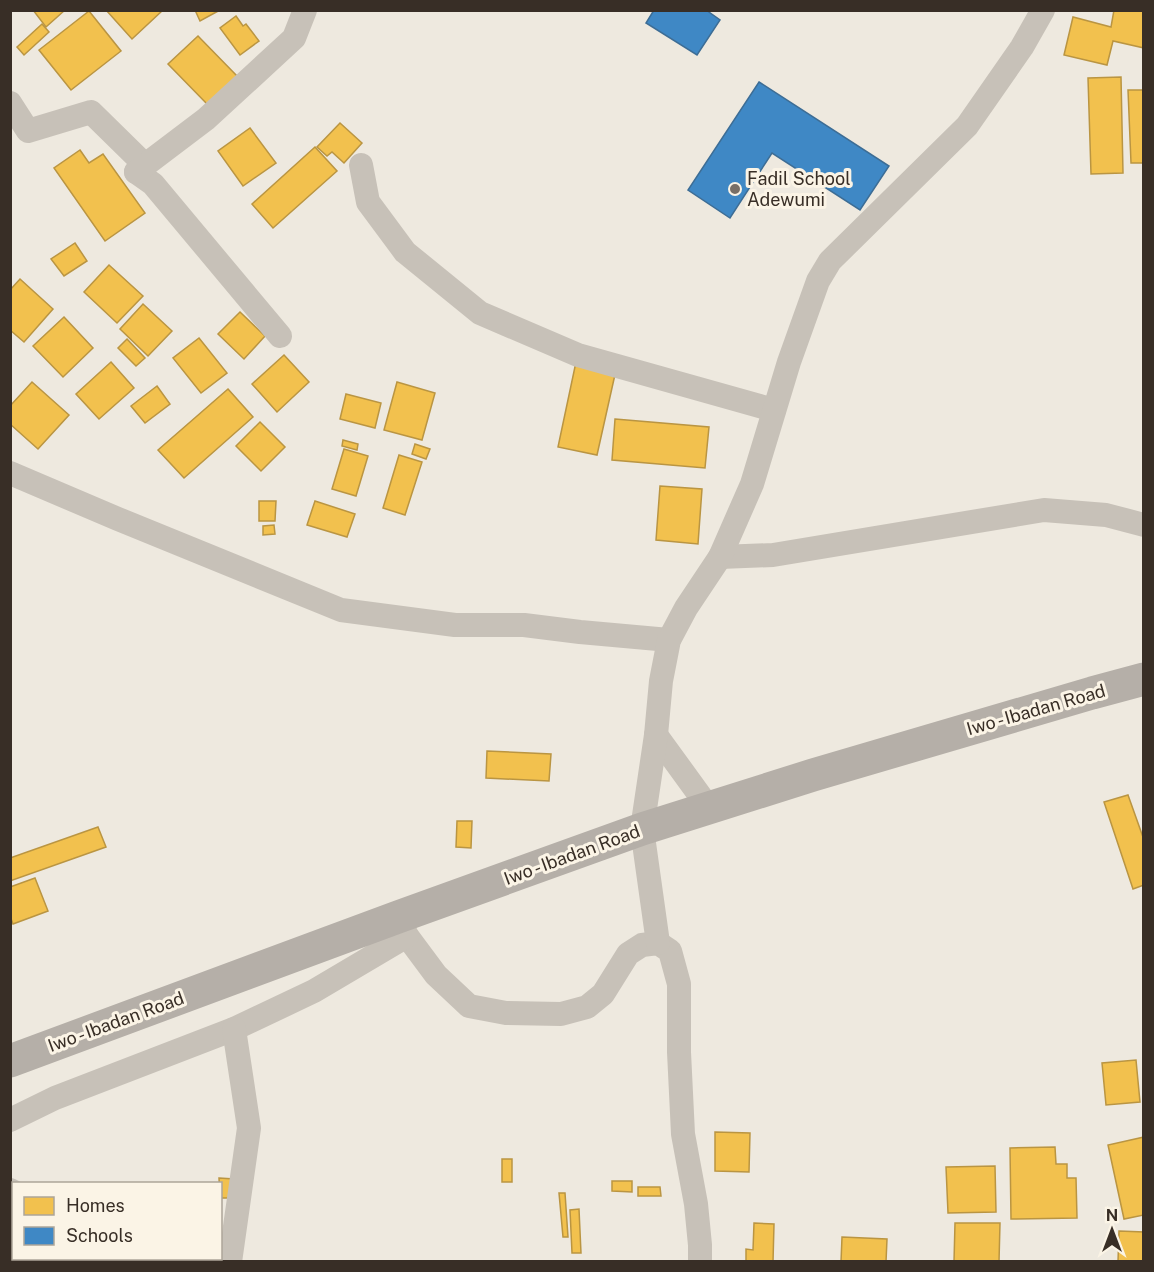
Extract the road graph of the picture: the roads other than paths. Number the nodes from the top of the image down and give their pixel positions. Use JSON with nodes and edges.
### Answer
{"nodes":[{"id":1,"x":305,"y":10,"type":"edge"},
{"id":2,"x":1043,"y":10,"type":"edge"},
{"id":3,"x":10,"y":103,"type":"edge"},
{"id":4,"x":361,"y":165,"type":"dead end"},
{"id":5,"x":136,"y":172,"type":"junction"},
{"id":6,"x":280,"y":336,"type":"dead end"},
{"id":7,"x":774,"y":410,"type":"junction"},
{"id":8,"x":10,"y":473,"type":"edge"},
{"id":9,"x":1143,"y":525,"type":"edge"},
{"id":10,"x":720,"y":557,"type":"junction"},
{"id":11,"x":669,"y":640,"type":"junction"},
{"id":12,"x":1143,"y":679,"type":"edge"},
{"id":13,"x":656,"y":735,"type":"junction"},
{"id":14,"x":710,"y":808,"type":"junction"},
{"id":15,"x":642,"y":829,"type":"junction"},
{"id":16,"x":403,"y":927,"type":"junction"},
{"id":17,"x":657,"y":943,"type":"junction"},
{"id":18,"x":234,"y":1029,"type":"junction"},
{"id":19,"x":10,"y":1061,"type":"edge"},
{"id":20,"x":10,"y":1120,"type":"edge"},
{"id":21,"x":230,"y":1262,"type":"edge"},
{"id":22,"x":700,"y":1262,"type":"edge"}],
"edges":[{"from":1,"to":5,"type":"street"},
{"from":2,"to":7,"type":"street"},
{"from":3,"to":5,"type":"street"},
{"from":4,"to":7,"type":"street"},
{"from":5,"to":6,"type":"street"},
{"from":7,"to":10,"type":"street"},
{"from":8,"to":11,"type":"street"},
{"from":9,"to":10,"type":"street"},
{"from":10,"to":11,"type":"street"},
{"from":11,"to":13,"type":"street"},
{"from":12,"to":14,"type":"main road","name":"Iwo - Ibadan Road"},
{"from":13,"to":14,"type":"street"},
{"from":13,"to":15,"type":"street"},
{"from":14,"to":15,"type":"main road","name":"Iwo - Ibadan Road"},
{"from":15,"to":16,"type":"main road","name":"Iwo - Ibadan Road"},
{"from":15,"to":17,"type":"street"},
{"from":16,"to":17,"type":"street"},
{"from":16,"to":18,"type":"street"},
{"from":16,"to":19,"type":"main road","name":"Iwo - Ibadan Road"},
{"from":17,"to":22,"type":"street"},
{"from":18,"to":20,"type":"street"},
{"from":18,"to":21,"type":"street"}]}
